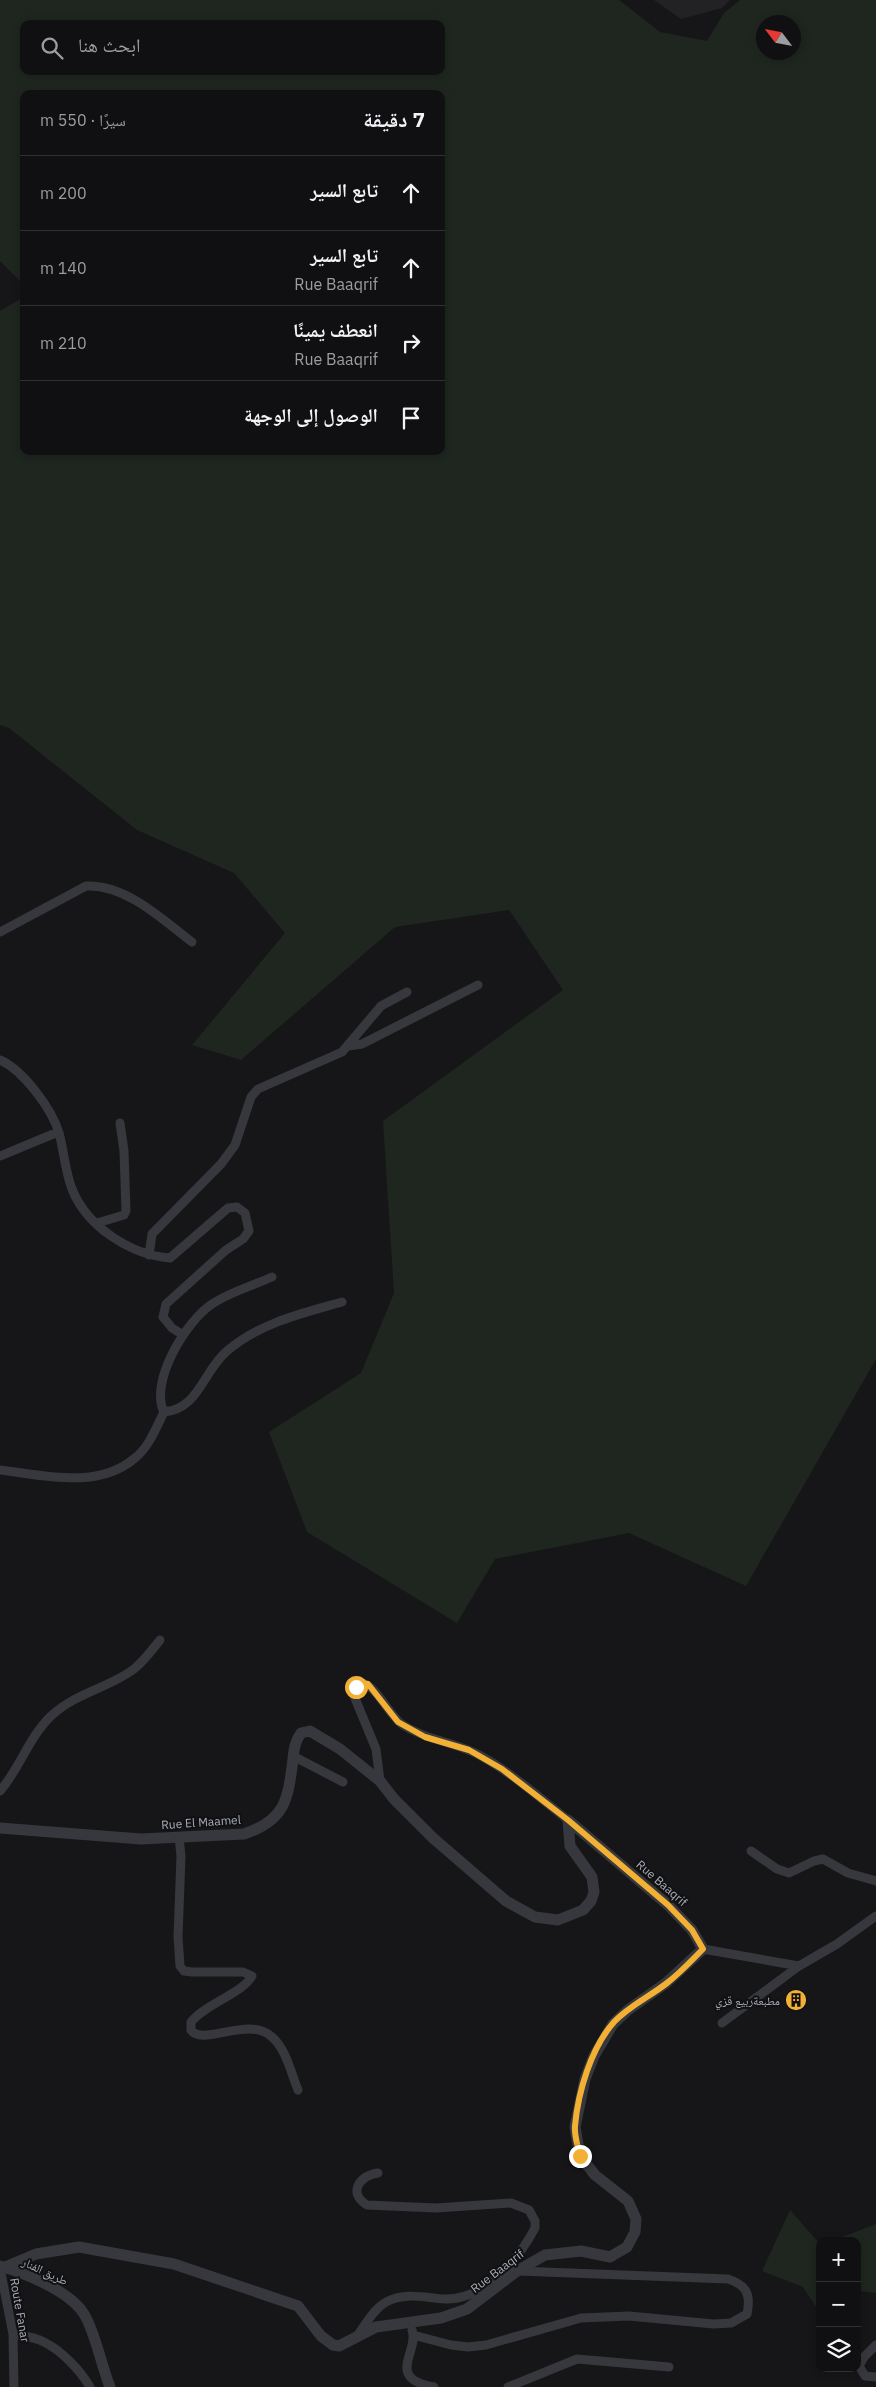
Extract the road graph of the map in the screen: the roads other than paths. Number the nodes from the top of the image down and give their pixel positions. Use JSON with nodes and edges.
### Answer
{"nodes":[{"id":1,"x":0,"y":932,"type":"edge"},
{"id":2,"x":192,"y":942,"type":"dead end"},
{"id":3,"x":478,"y":985,"type":"dead end"},
{"id":4,"x":407,"y":992,"type":"dead end"},
{"id":5,"x":349,"y":1046,"type":"junction"},
{"id":6,"x":0,"y":1060,"type":"edge"},
{"id":7,"x":120,"y":1124,"type":"dead end"},
{"id":8,"x":58,"y":1132,"type":"junction"},
{"id":9,"x":0,"y":1156,"type":"edge"},
{"id":10,"x":97,"y":1223,"type":"junction"},
{"id":11,"x":149,"y":1255,"type":"junction"},
{"id":12,"x":272,"y":1278,"type":"dead end"},
{"id":13,"x":342,"y":1302,"type":"dead end"},
{"id":14,"x":183,"y":1335,"type":"junction"},
{"id":15,"x":164,"y":1412,"type":"junction"},
{"id":16,"x":0,"y":1470,"type":"edge"},
{"id":17,"x":160,"y":1640,"type":"dead end"},
{"id":18,"x":294,"y":1756,"type":"junction"},
{"id":19,"x":380,"y":1781,"type":"junction"},
{"id":20,"x":343,"y":1782,"type":"dead end"},
{"id":21,"x":0,"y":1791,"type":"edge"},
{"id":22,"x":568,"y":1820,"type":"junction"},
{"id":23,"x":0,"y":1828,"type":"edge"},
{"id":24,"x":179,"y":1837,"type":"junction"},
{"id":25,"x":751,"y":1852,"type":"dead end"},
{"id":26,"x":876,"y":1881,"type":"edge"},
{"id":27,"x":876,"y":1916,"type":"edge"},
{"id":28,"x":703,"y":1949,"type":"junction"},
{"id":29,"x":799,"y":1966,"type":"junction"},
{"id":30,"x":722,"y":2023,"type":"dead end"},
{"id":31,"x":298,"y":2090,"type":"dead end"},
{"id":32,"x":378,"y":2173,"type":"dead end"},
{"id":33,"x":2,"y":2267,"type":"edge"},
{"id":34,"x":517,"y":2271,"type":"junction"},
{"id":35,"x":409,"y":2323,"type":"junction"},
{"id":36,"x":13,"y":2334,"type":"junction"},
{"id":37,"x":413,"y":2335,"type":"junction"},
{"id":38,"x":354,"y":2340,"type":"junction"},
{"id":39,"x":876,"y":2345,"type":"edge"},
{"id":40,"x":669,"y":2367,"type":"dead end"},
{"id":41,"x":876,"y":2377,"type":"edge"},
{"id":42,"x":14,"y":2387,"type":"edge"},
{"id":43,"x":90,"y":2387,"type":"edge"},
{"id":44,"x":110,"y":2387,"type":"edge"},
{"id":45,"x":434,"y":2387,"type":"edge"},
{"id":46,"x":508,"y":2387,"type":"edge"}],
"edges":[{"from":1,"to":2,"type":"street"},
{"from":3,"to":5,"type":"street"},
{"from":4,"to":5,"type":"street"},
{"from":5,"to":11,"type":"street"},
{"from":6,"to":8,"type":"street"},
{"from":7,"to":10,"type":"street"},
{"from":8,"to":9,"type":"street"},
{"from":8,"to":10,"type":"street"},
{"from":10,"to":11,"type":"street"},
{"from":11,"to":14,"type":"street"},
{"from":12,"to":14,"type":"street"},
{"from":13,"to":15,"type":"street"},
{"from":14,"to":15,"type":"street"},
{"from":15,"to":16,"type":"street"},
{"from":17,"to":21,"type":"street"},
{"from":18,"to":19,"type":"street","name":"Rue El Maamel"},
{"from":18,"to":20,"type":"street"},
{"from":18,"to":24,"type":"street","name":"Rue El Maamel"},
{"from":19,"to":22,"type":"street"},
{"from":19,"to":22,"type":"street"},
{"from":22,"to":28,"type":"street","name":"Rue Baaqrif"},
{"from":23,"to":24,"type":"street","name":"Rue El Maamel"},
{"from":24,"to":31,"type":"street"},
{"from":25,"to":26,"type":"street"},
{"from":27,"to":29,"type":"street"},
{"from":28,"to":29,"type":"street"},
{"from":28,"to":34,"type":"street","name":"Rue Baaqrif"},
{"from":29,"to":30,"type":"street"},
{"from":32,"to":38,"type":"street"},
{"from":33,"to":36,"type":"street","name":"Route Fanar"},
{"from":33,"to":38,"type":"street","name":"Rue Baaqrif"},
{"from":33,"to":44,"type":"street","name":"طريق الفنار"},
{"from":34,"to":35,"type":"street","name":"Rue Baaqrif"},
{"from":34,"to":37,"type":"street"},
{"from":35,"to":37,"type":"street"},
{"from":35,"to":38,"type":"street","name":"Rue Baaqrif"},
{"from":36,"to":42,"type":"street","name":"Route Fanar"},
{"from":36,"to":43,"type":"street"},
{"from":37,"to":45,"type":"street"},
{"from":39,"to":41,"type":"street"},
{"from":40,"to":46,"type":"street"}]}
